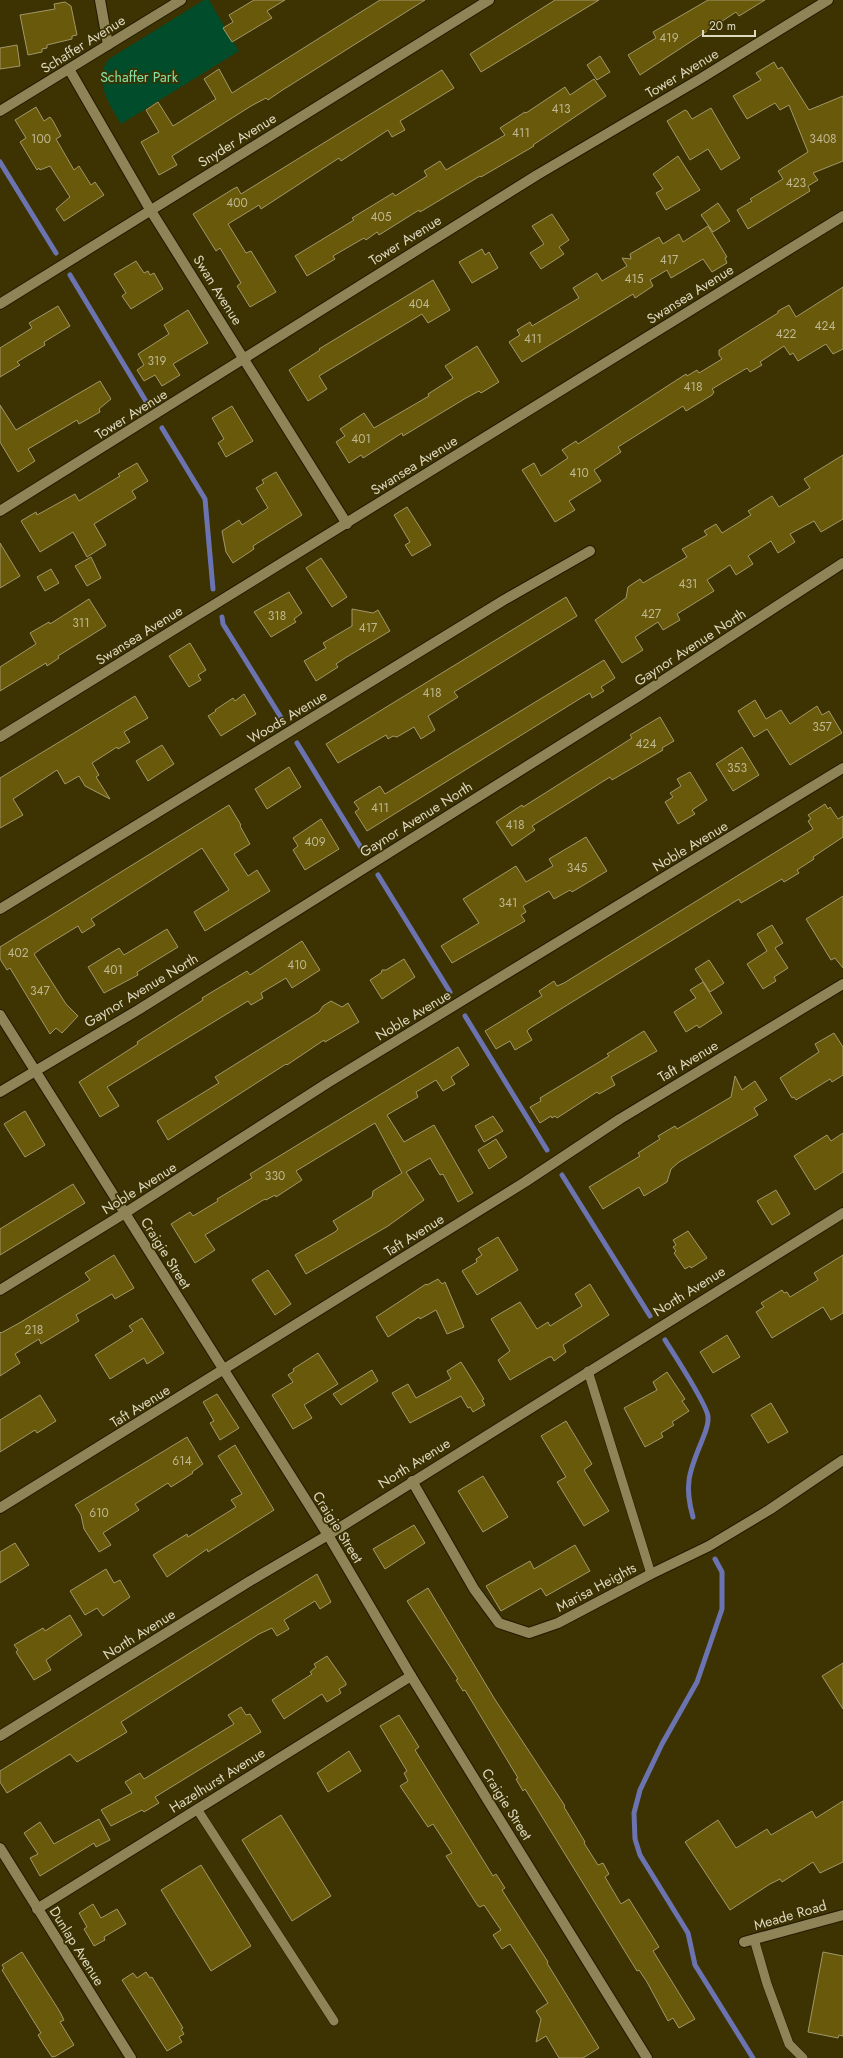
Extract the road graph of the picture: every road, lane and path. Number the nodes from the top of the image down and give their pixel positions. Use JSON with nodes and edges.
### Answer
{"nodes":[{"id":1,"x":100,"y":0,"type":"edge"},
{"id":2,"x":181,"y":0,"type":"edge"},
{"id":3,"x":489,"y":0,"type":"edge"},
{"id":4,"x":824,"y":1,"type":"edge"},
{"id":5,"x":108,"y":45,"type":"junction"},
{"id":6,"x":69,"y":70,"type":"junction"},
{"id":7,"x":0,"y":111,"type":"edge"},
{"id":8,"x":151,"y":211,"type":"junction"},
{"id":9,"x":843,"y":216,"type":"edge"},
{"id":10,"x":0,"y":304,"type":"edge"},
{"id":11,"x":244,"y":358,"type":"junction"},
{"id":12,"x":0,"y":511,"type":"edge"},
{"id":13,"x":347,"y":524,"type":"junction"},
{"id":14,"x":590,"y":551,"type":"dead end"},
{"id":15,"x":843,"y":563,"type":"edge"},
{"id":16,"x":0,"y":737,"type":"edge"},
{"id":17,"x":843,"y":768,"type":"edge"},
{"id":18,"x":0,"y":909,"type":"edge"},
{"id":19,"x":843,"y":984,"type":"edge"},
{"id":20,"x":0,"y":1015,"type":"edge"},
{"id":21,"x":35,"y":1070,"type":"junction"},
{"id":22,"x":0,"y":1092,"type":"edge"},
{"id":23,"x":843,"y":1213,"type":"edge"},
{"id":24,"x":125,"y":1214,"type":"junction"},
{"id":25,"x":0,"y":1290,"type":"edge"},
{"id":26,"x":223,"y":1371,"type":"junction"},
{"id":27,"x":588,"y":1371,"type":"junction"},
{"id":28,"x":843,"y":1460,"type":"edge"},
{"id":29,"x":412,"y":1481,"type":"junction"},
{"id":30,"x":0,"y":1508,"type":"edge"},
{"id":31,"x":328,"y":1536,"type":"junction"},
{"id":32,"x":651,"y":1574,"type":"junction"},
{"id":33,"x":411,"y":1676,"type":"junction"},
{"id":34,"x":0,"y":1736,"type":"edge"},
{"id":35,"x":197,"y":1809,"type":"junction"},
{"id":36,"x":0,"y":1848,"type":"edge"},
{"id":37,"x":37,"y":1909,"type":"junction"},
{"id":38,"x":843,"y":1915,"type":"edge"},
{"id":39,"x":754,"y":1939,"type":"junction"},
{"id":40,"x":744,"y":1942,"type":"dead end"},
{"id":41,"x":334,"y":2022,"type":"dead end"},
{"id":42,"x":131,"y":2058,"type":"edge"},
{"id":43,"x":647,"y":2058,"type":"edge"},
{"id":44,"x":803,"y":2058,"type":"edge"}],
"edges":[{"from":1,"to":5,"type":"street"},
{"from":2,"to":5,"type":"street","name":"Schaffer Avenue"},
{"from":3,"to":8,"type":"street","name":"Snyder Avenue"},
{"from":4,"to":11,"type":"street","name":"Tower Avenue"},
{"from":5,"to":6,"type":"street","name":"Schaffer Avenue"},
{"from":6,"to":7,"type":"street","name":"Schaffer Avenue"},
{"from":6,"to":8,"type":"street","name":"Swan Avenue"},
{"from":8,"to":10,"type":"street","name":"Snyder Avenue"},
{"from":8,"to":11,"type":"street","name":"Swan Avenue"},
{"from":9,"to":13,"type":"street","name":"Swansea Avenue"},
{"from":11,"to":12,"type":"street","name":"Tower Avenue"},
{"from":11,"to":13,"type":"street","name":"Swan Avenue"},
{"from":13,"to":16,"type":"street","name":"Swansea Avenue"},
{"from":14,"to":18,"type":"street","name":"Woods Avenue"},
{"from":15,"to":21,"type":"street","name":"Gaynor Avenue North"},
{"from":17,"to":24,"type":"street","name":"Noble Avenue"},
{"from":19,"to":26,"type":"street","name":"Taft Avenue"},
{"from":20,"to":21,"type":"street","name":"Craigie Street"},
{"from":21,"to":22,"type":"street","name":"Gaynor Avenue North"},
{"from":21,"to":24,"type":"street","name":"Craigie Street"},
{"from":23,"to":27,"type":"street","name":"North Avenue"},
{"from":24,"to":25,"type":"street","name":"Noble Avenue"},
{"from":24,"to":26,"type":"street","name":"Craigie Street"},
{"from":26,"to":30,"type":"street","name":"Taft Avenue"},
{"from":26,"to":31,"type":"street","name":"Craigie Street"},
{"from":27,"to":29,"type":"street","name":"North Avenue"},
{"from":27,"to":32,"type":"lane"},
{"from":28,"to":32,"type":"street","name":"Marisa Heights"},
{"from":29,"to":31,"type":"street","name":"North Avenue"},
{"from":29,"to":32,"type":"street","name":"Marisa Heights"},
{"from":31,"to":33,"type":"street","name":"Craigie Street"},
{"from":31,"to":34,"type":"street","name":"North Avenue"},
{"from":33,"to":35,"type":"street","name":"Hazelhurst Avenue"},
{"from":33,"to":43,"type":"street","name":"Craigie Street"},
{"from":35,"to":37,"type":"street","name":"Hazelhurst Avenue"},
{"from":35,"to":41,"type":"lane"},
{"from":36,"to":37,"type":"street","name":"Dunlap Avenue"},
{"from":37,"to":42,"type":"street","name":"Dunlap Avenue"},
{"from":38,"to":39,"type":"street","name":"Meade Road"},
{"from":39,"to":40,"type":"street","name":"Meade Road"},
{"from":39,"to":44,"type":"lane"}]}
